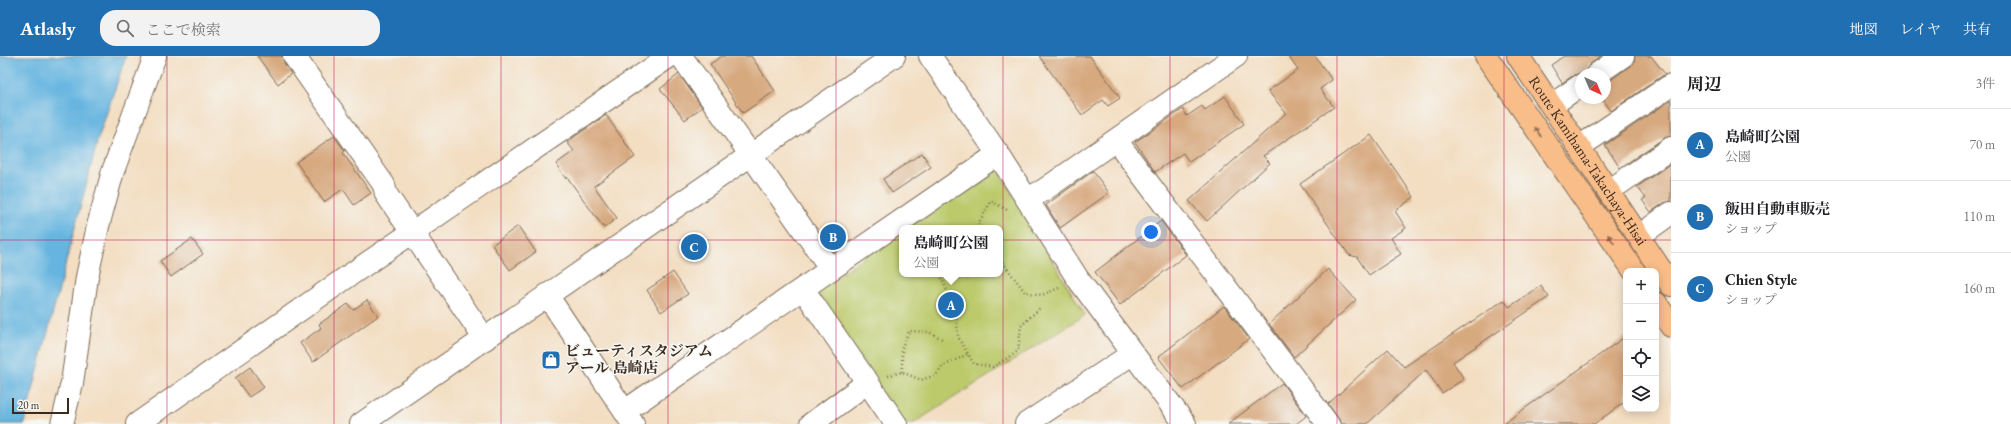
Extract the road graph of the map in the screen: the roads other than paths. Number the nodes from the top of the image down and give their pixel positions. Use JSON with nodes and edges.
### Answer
{"nodes":[{"id":1,"x":155,"y":56,"type":"edge"},
{"id":2,"x":294,"y":56,"type":"edge"},
{"id":3,"x":670,"y":56,"type":"edge"},
{"id":4,"x":681,"y":56,"type":"edge"},
{"id":5,"x":894,"y":56,"type":"edge"},
{"id":6,"x":930,"y":56,"type":"edge"},
{"id":7,"x":1236,"y":56,"type":"edge"},
{"id":8,"x":1486,"y":56,"type":"edge"},
{"id":9,"x":1623,"y":56,"type":"edge"},
{"id":10,"x":1522,"y":58,"type":"edge"},
{"id":11,"x":1211,"y":63,"type":"edge"},
{"id":12,"x":1606,"y":68,"type":"edge"},
{"id":13,"x":1671,"y":85,"type":"edge"},
{"id":14,"x":1575,"y":89,"type":"edge"},
{"id":15,"x":1562,"y":98,"type":"dead end"},
{"id":16,"x":1116,"y":140,"type":"junction"},
{"id":17,"x":1579,"y":147,"type":"junction"},
{"id":18,"x":1671,"y":148,"type":"edge"},
{"id":19,"x":998,"y":154,"type":"junction"},
{"id":20,"x":752,"y":155,"type":"junction"},
{"id":21,"x":1619,"y":184,"type":"dead end"},
{"id":22,"x":1019,"y":205,"type":"junction"},
{"id":23,"x":1671,"y":213,"type":"edge"},
{"id":24,"x":412,"y":234,"type":"junction"},
{"id":25,"x":1639,"y":236,"type":"junction"},
{"id":26,"x":1632,"y":268,"type":"edge"},
{"id":27,"x":831,"y":269,"type":"junction"},
{"id":28,"x":1671,"y":285,"type":"edge"},
{"id":29,"x":803,"y":289,"type":"junction"},
{"id":30,"x":547,"y":295,"type":"junction"},
{"id":31,"x":1659,"y":308,"type":"edge"},
{"id":32,"x":1671,"y":326,"type":"edge"},
{"id":33,"x":485,"y":339,"type":"junction"},
{"id":34,"x":1132,"y":354,"type":"junction"},
{"id":35,"x":877,"y":380,"type":"junction"},
{"id":36,"x":629,"y":417,"type":"edge"},
{"id":37,"x":62,"y":424,"type":"edge"},
{"id":38,"x":137,"y":424,"type":"edge"},
{"id":39,"x":361,"y":424,"type":"edge"},
{"id":40,"x":811,"y":424,"type":"edge"},
{"id":41,"x":896,"y":424,"type":"edge"},
{"id":42,"x":1026,"y":424,"type":"edge"},
{"id":43,"x":1184,"y":424,"type":"edge"},
{"id":44,"x":1328,"y":424,"type":"edge"}],
"edges":[{"from":1,"to":37,"type":"street"},
{"from":2,"to":24,"type":"street"},
{"from":3,"to":24,"type":"street"},
{"from":4,"to":20,"type":"street"},
{"from":5,"to":20,"type":"street"},
{"from":6,"to":19,"type":"street"},
{"from":7,"to":11,"type":"street"},
{"from":26,"to":8,"type":"main road","name":"Route Kamihama-Takachaya-Hisai","one_way":true},
{"from":9,"to":12,"type":"street"},
{"from":10,"to":17,"type":"main road","name":"Route Kamihama-Takachaya-Hisai"},
{"from":11,"to":16,"type":"street"},
{"from":13,"to":17,"type":"street"},
{"from":14,"to":15,"type":"street"},
{"from":16,"to":22,"type":"street"},
{"from":16,"to":44,"type":"street"},
{"from":17,"to":25,"type":"main road","name":"Route Kamihama-Takachaya-Hisai"},
{"from":18,"to":21,"type":"street"},
{"from":19,"to":22,"type":"street"},
{"from":19,"to":27,"type":"street"},
{"from":20,"to":27,"type":"street"},
{"from":20,"to":30,"type":"street"},
{"from":22,"to":34,"type":"street"},
{"from":23,"to":25,"type":"street"},
{"from":24,"to":33,"type":"street"},
{"from":24,"to":38,"type":"street"},
{"from":25,"to":28,"type":"main road","name":"Route Kamihama-Takachaya-Hisai"},
{"from":27,"to":29,"type":"street"},
{"from":29,"to":35,"type":"street"},
{"from":29,"to":36,"type":"street"},
{"from":30,"to":33,"type":"street"},
{"from":30,"to":36,"type":"street"},
{"from":31,"to":32,"type":"main road"},
{"from":33,"to":39,"type":"street"},
{"from":34,"to":42,"type":"street"},
{"from":34,"to":43,"type":"street"},
{"from":35,"to":40,"type":"street"},
{"from":35,"to":41,"type":"street"}]}
